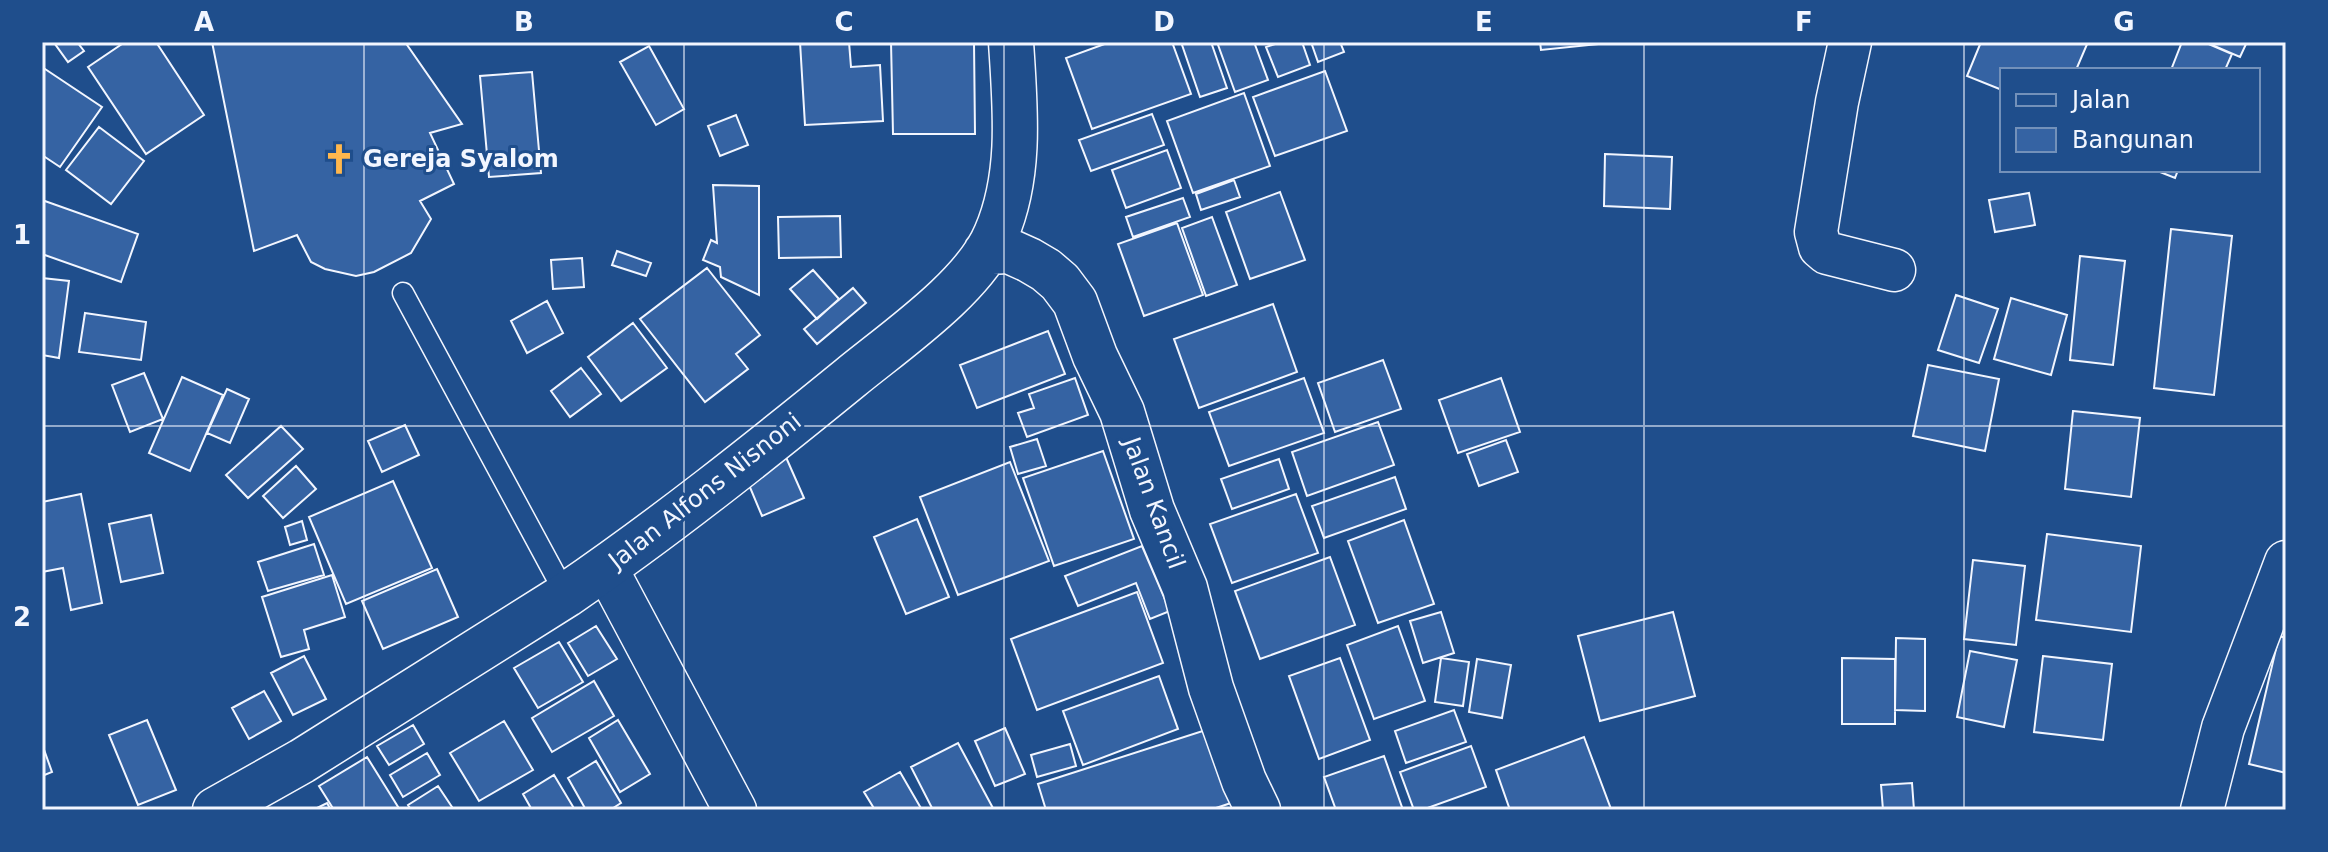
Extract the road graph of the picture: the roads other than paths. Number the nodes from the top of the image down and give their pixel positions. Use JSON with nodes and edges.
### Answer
{"nodes":[{"id":1,"x":1011,"y":42,"type":"edge"},
{"id":2,"x":1850,"y":42,"type":"edge"},
{"id":3,"x":986,"y":252,"type":"junction"},
{"id":4,"x":1894,"y":270,"type":"dead end"},
{"id":5,"x":403,"y":293,"type":"dead end"},
{"id":6,"x":2286,"y":562,"type":"edge"},
{"id":7,"x":606,"y":568,"type":"junction"},
{"id":8,"x":566,"y":595,"type":"junction"},
{"id":9,"x":215,"y":810,"type":"edge"},
{"id":10,"x":735,"y":810,"type":"edge"},
{"id":11,"x":1258,"y":810,"type":"edge"},
{"id":12,"x":2202,"y":810,"type":"edge"}],
"edges":[{"from":1,"to":3,"type":"main road","name":"Jalan Alfons Nisnoni"},
{"from":2,"to":4,"type":"street"},
{"from":3,"to":7,"type":"main road","name":"Jalan Alfons Nisnoni"},
{"from":3,"to":11,"type":"main road","name":"Jalan Kancil"},
{"from":5,"to":8,"type":"lane"},
{"from":6,"to":12,"type":"street"},
{"from":7,"to":8,"type":"main road","name":"Jalan Alfons Nisnoni"},
{"from":7,"to":10,"type":"street"},
{"from":8,"to":9,"type":"main road","name":"Jalan Alfons Nisnoni"}]}
